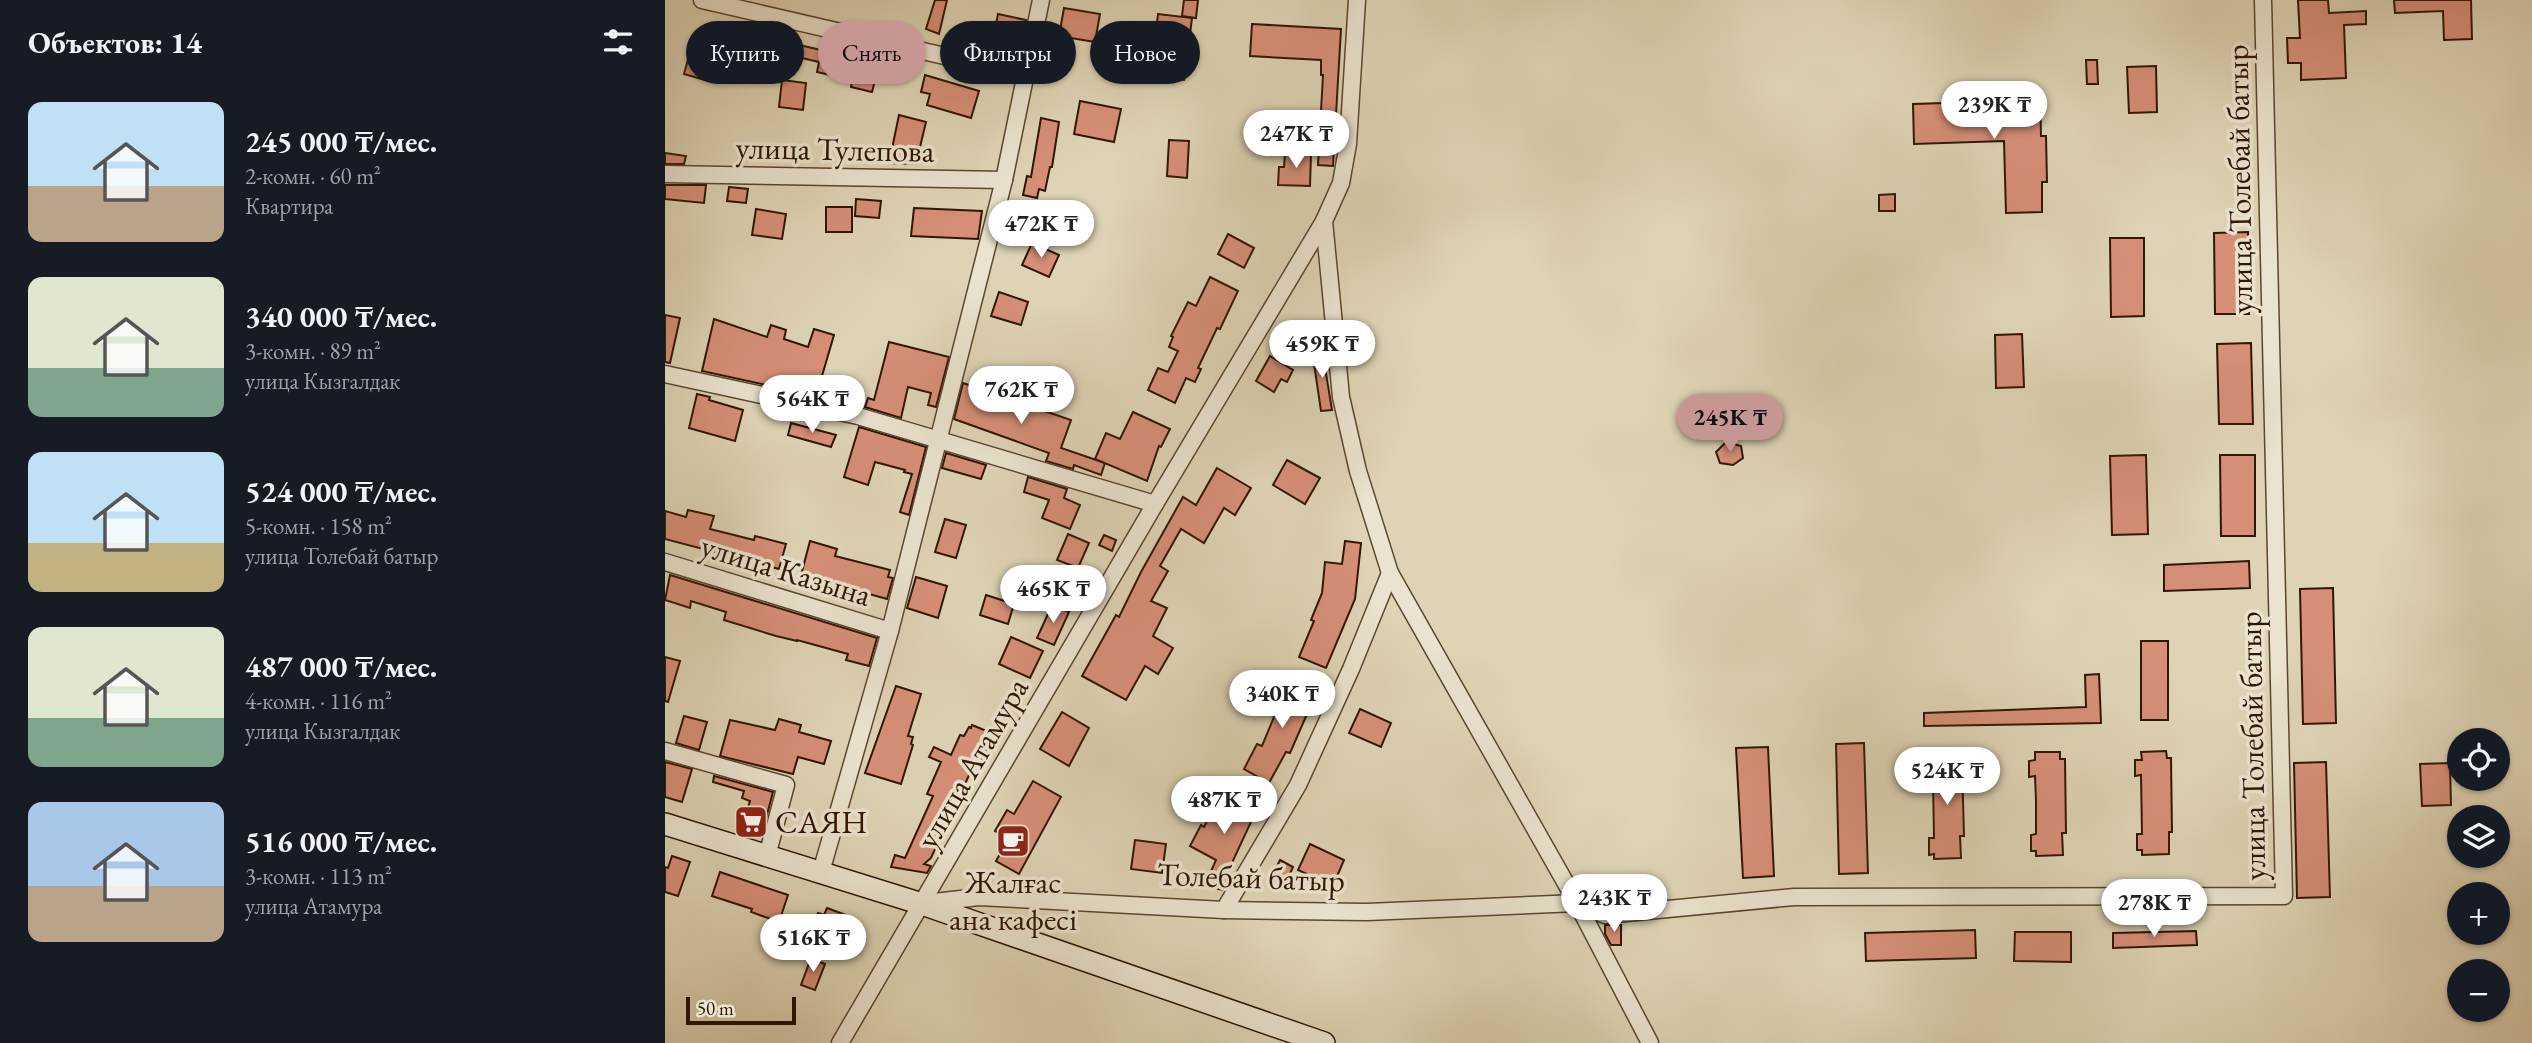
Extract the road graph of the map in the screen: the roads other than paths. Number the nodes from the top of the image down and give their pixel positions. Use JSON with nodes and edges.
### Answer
{"nodes":[{"id":1,"x":702,"y":0,"type":"edge"},
{"id":2,"x":1041,"y":0,"type":"edge"},
{"id":3,"x":1357,"y":0,"type":"edge"},
{"id":4,"x":2263,"y":0,"type":"edge"},
{"id":5,"x":1037,"y":21,"type":"edge"},
{"id":6,"x":940,"y":55,"type":"edge"},
{"id":7,"x":1025,"y":84,"type":"edge"},
{"id":8,"x":665,"y":174,"type":"edge"},
{"id":9,"x":1004,"y":180,"type":"junction"},
{"id":10,"x":1324,"y":221,"type":"junction"},
{"id":11,"x":665,"y":374,"type":"edge"},
{"id":12,"x":940,"y":440,"type":"junction"},
{"id":13,"x":1155,"y":504,"type":"junction"},
{"id":14,"x":665,"y":562,"type":"edge"},
{"id":15,"x":1390,"y":573,"type":"junction"},
{"id":16,"x":890,"y":631,"type":"junction"},
{"id":17,"x":665,"y":751,"type":"edge"},
{"id":18,"x":665,"y":824,"type":"edge"},
{"id":19,"x":767,"y":856,"type":"junction"},
{"id":20,"x":821,"y":872,"type":"junction"},
{"id":21,"x":1577,"y":903,"type":"junction"},
{"id":22,"x":922,"y":904,"type":"junction"},
{"id":23,"x":1224,"y":910,"type":"junction"},
{"id":24,"x":840,"y":1043,"type":"edge"},
{"id":25,"x":1324,"y":1043,"type":"edge"},
{"id":26,"x":1650,"y":1043,"type":"edge"}],
"edges":[{"from":1,"to":6,"type":"street"},
{"from":2,"to":5,"type":"street"},
{"from":3,"to":10,"type":"street","name":"улица Атамура"},
{"from":4,"to":21,"type":"street","name":"улица Толебай батыр"},
{"from":7,"to":9,"type":"street"},
{"from":8,"to":9,"type":"street","name":"улица Тулепова"},
{"from":9,"to":12,"type":"street"},
{"from":10,"to":13,"type":"street","name":"улица Атамура"},
{"from":10,"to":15,"type":"street"},
{"from":11,"to":12,"type":"street"},
{"from":12,"to":13,"type":"street"},
{"from":12,"to":16,"type":"street"},
{"from":13,"to":22,"type":"street","name":"улица Атамура"},
{"from":14,"to":16,"type":"street","name":"улица Казына"},
{"from":15,"to":21,"type":"street"},
{"from":15,"to":23,"type":"street"},
{"from":16,"to":20,"type":"street"},
{"from":17,"to":19,"type":"street"},
{"from":18,"to":19,"type":"street"},
{"from":19,"to":20,"type":"street"},
{"from":20,"to":22,"type":"street"},
{"from":21,"to":23,"type":"street","name":"Толебай батыр"},
{"from":21,"to":26,"type":"street"},
{"from":22,"to":23,"type":"street","name":"Толебай батыр"},
{"from":22,"to":24,"type":"street","name":"улица Атамура"},
{"from":22,"to":25,"type":"street"}]}
